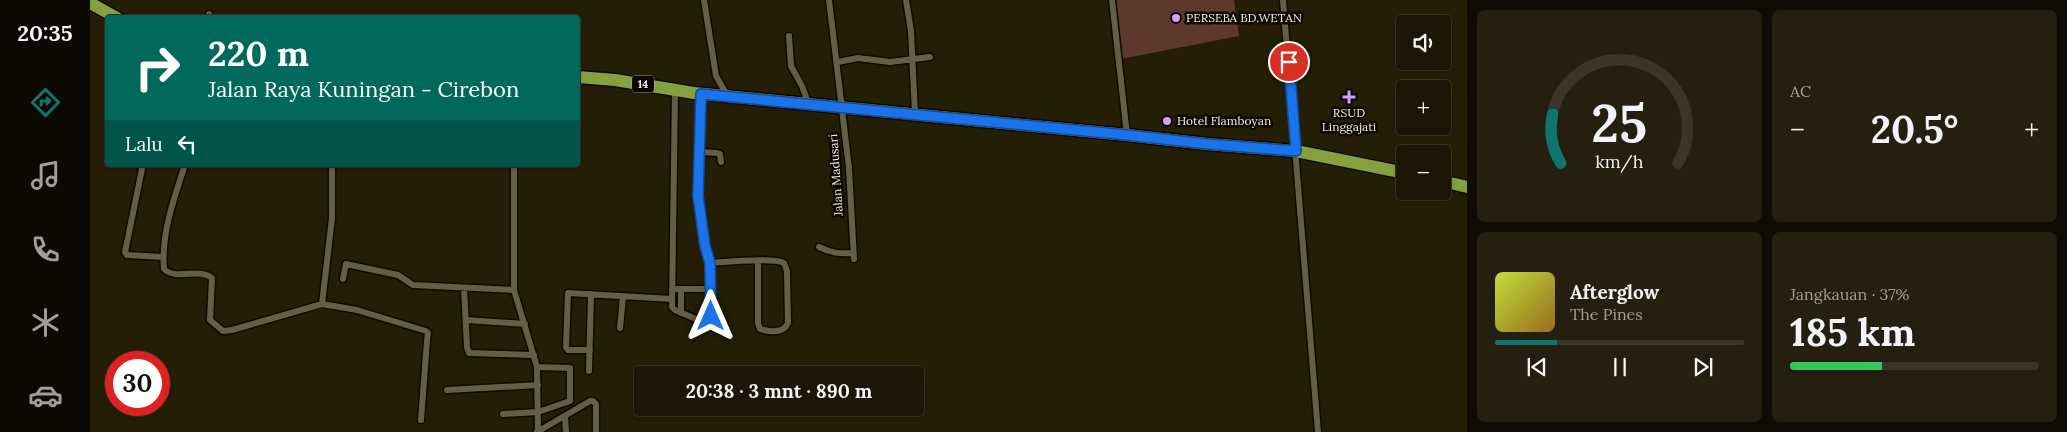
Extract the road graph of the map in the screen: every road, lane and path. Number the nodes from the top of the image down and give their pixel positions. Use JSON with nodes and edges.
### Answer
{"nodes":[{"id":1,"x":704,"y":0,"type":"edge"},
{"id":2,"x":830,"y":0,"type":"edge"},
{"id":3,"x":906,"y":0,"type":"edge"},
{"id":4,"x":1112,"y":0,"type":"edge"},
{"id":5,"x":1283,"y":0,"type":"edge"},
{"id":6,"x":90,"y":3,"type":"edge"},
{"id":7,"x":112,"y":15,"type":"edge"},
{"id":8,"x":789,"y":36,"type":"dead end"},
{"id":9,"x":930,"y":57,"type":"dead end"},
{"id":10,"x":912,"y":58,"type":"junction"},
{"id":11,"x":838,"y":62,"type":"junction"},
{"id":12,"x":580,"y":77,"type":"edge"},
{"id":13,"x":675,"y":90,"type":"junction"},
{"id":14,"x":714,"y":95,"type":"junction"},
{"id":15,"x":809,"y":105,"type":"junction"},
{"id":16,"x":842,"y":108,"type":"junction"},
{"id":17,"x":915,"y":114,"type":"junction"},
{"id":18,"x":1127,"y":135,"type":"junction"},
{"id":19,"x":1296,"y":151,"type":"junction"},
{"id":20,"x":699,"y":152,"type":"junction"},
{"id":21,"x":721,"y":162,"type":"dead end"},
{"id":22,"x":184,"y":167,"type":"edge"},
{"id":23,"x":332,"y":167,"type":"edge"},
{"id":24,"x":514,"y":167,"type":"edge"},
{"id":25,"x":142,"y":169,"type":"dead end"},
{"id":26,"x":1396,"y":171,"type":"edge"},
{"id":27,"x":1451,"y":183,"type":"edge"},
{"id":28,"x":1467,"y":187,"type":"edge"},
{"id":29,"x":819,"y":247,"type":"dead end"},
{"id":30,"x":163,"y":257,"type":"junction"},
{"id":31,"x":758,"y":261,"type":"junction"},
{"id":32,"x":710,"y":263,"type":"junction"},
{"id":33,"x":343,"y":279,"type":"dead end"},
{"id":34,"x":464,"y":288,"type":"junction"},
{"id":35,"x":672,"y":289,"type":"junction"},
{"id":36,"x":681,"y":289,"type":"junction"},
{"id":37,"x":711,"y":289,"type":"junction"},
{"id":38,"x":514,"y":290,"type":"junction"},
{"id":39,"x":591,"y":294,"type":"junction"},
{"id":40,"x":623,"y":297,"type":"junction"},
{"id":41,"x":672,"y":299,"type":"junction"},
{"id":42,"x":322,"y":304,"type":"junction"},
{"id":43,"x":681,"y":313,"type":"junction"},
{"id":44,"x":466,"y":320,"type":"junction"},
{"id":45,"x":525,"y":324,"type":"junction"},
{"id":46,"x":620,"y":328,"type":"dead end"},
{"id":47,"x":590,"y":350,"type":"junction"},
{"id":48,"x":534,"y":355,"type":"junction"},
{"id":49,"x":537,"y":367,"type":"junction"},
{"id":50,"x":589,"y":371,"type":"dead end"},
{"id":51,"x":538,"y":385,"type":"junction"},
{"id":52,"x":447,"y":390,"type":"dead end"},
{"id":53,"x":538,"y":412,"type":"junction"},
{"id":54,"x":503,"y":414,"type":"dead end"},
{"id":55,"x":565,"y":417,"type":"junction"},
{"id":56,"x":421,"y":420,"type":"dead end"},
{"id":57,"x":538,"y":432,"type":"edge"},
{"id":58,"x":566,"y":432,"type":"edge"},
{"id":59,"x":596,"y":432,"type":"edge"},
{"id":60,"x":1318,"y":432,"type":"edge"}],
"edges":[{"from":1,"to":14,"type":"street"},
{"from":2,"to":11,"type":"street","name":"Jalan Madusari"},
{"from":3,"to":10,"type":"street"},
{"from":4,"to":18,"type":"street"},
{"from":5,"to":19,"type":"street"},
{"from":6,"to":7,"type":"highway"},
{"from":8,"to":15,"type":"street"},
{"from":9,"to":10,"type":"street"},
{"from":10,"to":11,"type":"street"},
{"from":10,"to":17,"type":"street"},
{"from":11,"to":16,"type":"street","name":"Jalan Madusari"},
{"from":12,"to":13,"type":"highway","number":"14"},
{"from":13,"to":14,"type":"highway","number":"14"},
{"from":13,"to":35,"type":"street"},
{"from":14,"to":15,"type":"highway","number":"14"},
{"from":14,"to":20,"type":"street"},
{"from":15,"to":16,"type":"highway","number":"14"},
{"from":16,"to":17,"type":"highway","number":"14"},
{"from":16,"to":29,"type":"street","name":"Jalan Madusari"},
{"from":17,"to":18,"type":"highway","number":"14"},
{"from":18,"to":19,"type":"highway","number":"14"},
{"from":19,"to":26,"type":"highway","number":"14"},
{"from":19,"to":60,"type":"street"},
{"from":20,"to":21,"type":"street"},
{"from":20,"to":32,"type":"street"},
{"from":22,"to":30,"type":"street"},
{"from":23,"to":42,"type":"street"},
{"from":24,"to":38,"type":"street"},
{"from":25,"to":30,"type":"street"},
{"from":27,"to":28,"type":"highway"},
{"from":30,"to":42,"type":"street"},
{"from":31,"to":31,"type":"street"},
{"from":31,"to":32,"type":"street"},
{"from":32,"to":37,"type":"street"},
{"from":33,"to":34,"type":"street"},
{"from":34,"to":38,"type":"street"},
{"from":34,"to":44,"type":"street"},
{"from":35,"to":36,"type":"street"},
{"from":35,"to":41,"type":"street"},
{"from":36,"to":37,"type":"street"},
{"from":36,"to":43,"type":"street"},
{"from":37,"to":43,"type":"street"},
{"from":38,"to":45,"type":"street"},
{"from":39,"to":40,"type":"street"},
{"from":39,"to":47,"type":"street"},
{"from":39,"to":47,"type":"street"},
{"from":40,"to":41,"type":"street"},
{"from":40,"to":46,"type":"street"},
{"from":41,"to":43,"type":"street"},
{"from":42,"to":56,"type":"street"},
{"from":44,"to":45,"type":"street"},
{"from":44,"to":48,"type":"street"},
{"from":45,"to":48,"type":"street"},
{"from":47,"to":50,"type":"street"},
{"from":48,"to":49,"type":"street"},
{"from":49,"to":51,"type":"street"},
{"from":49,"to":53,"type":"street"},
{"from":51,"to":52,"type":"street"},
{"from":51,"to":53,"type":"street"},
{"from":53,"to":54,"type":"street"},
{"from":53,"to":57,"type":"street"},
{"from":55,"to":57,"type":"street"},
{"from":55,"to":58,"type":"street"},
{"from":55,"to":59,"type":"street"}]}
